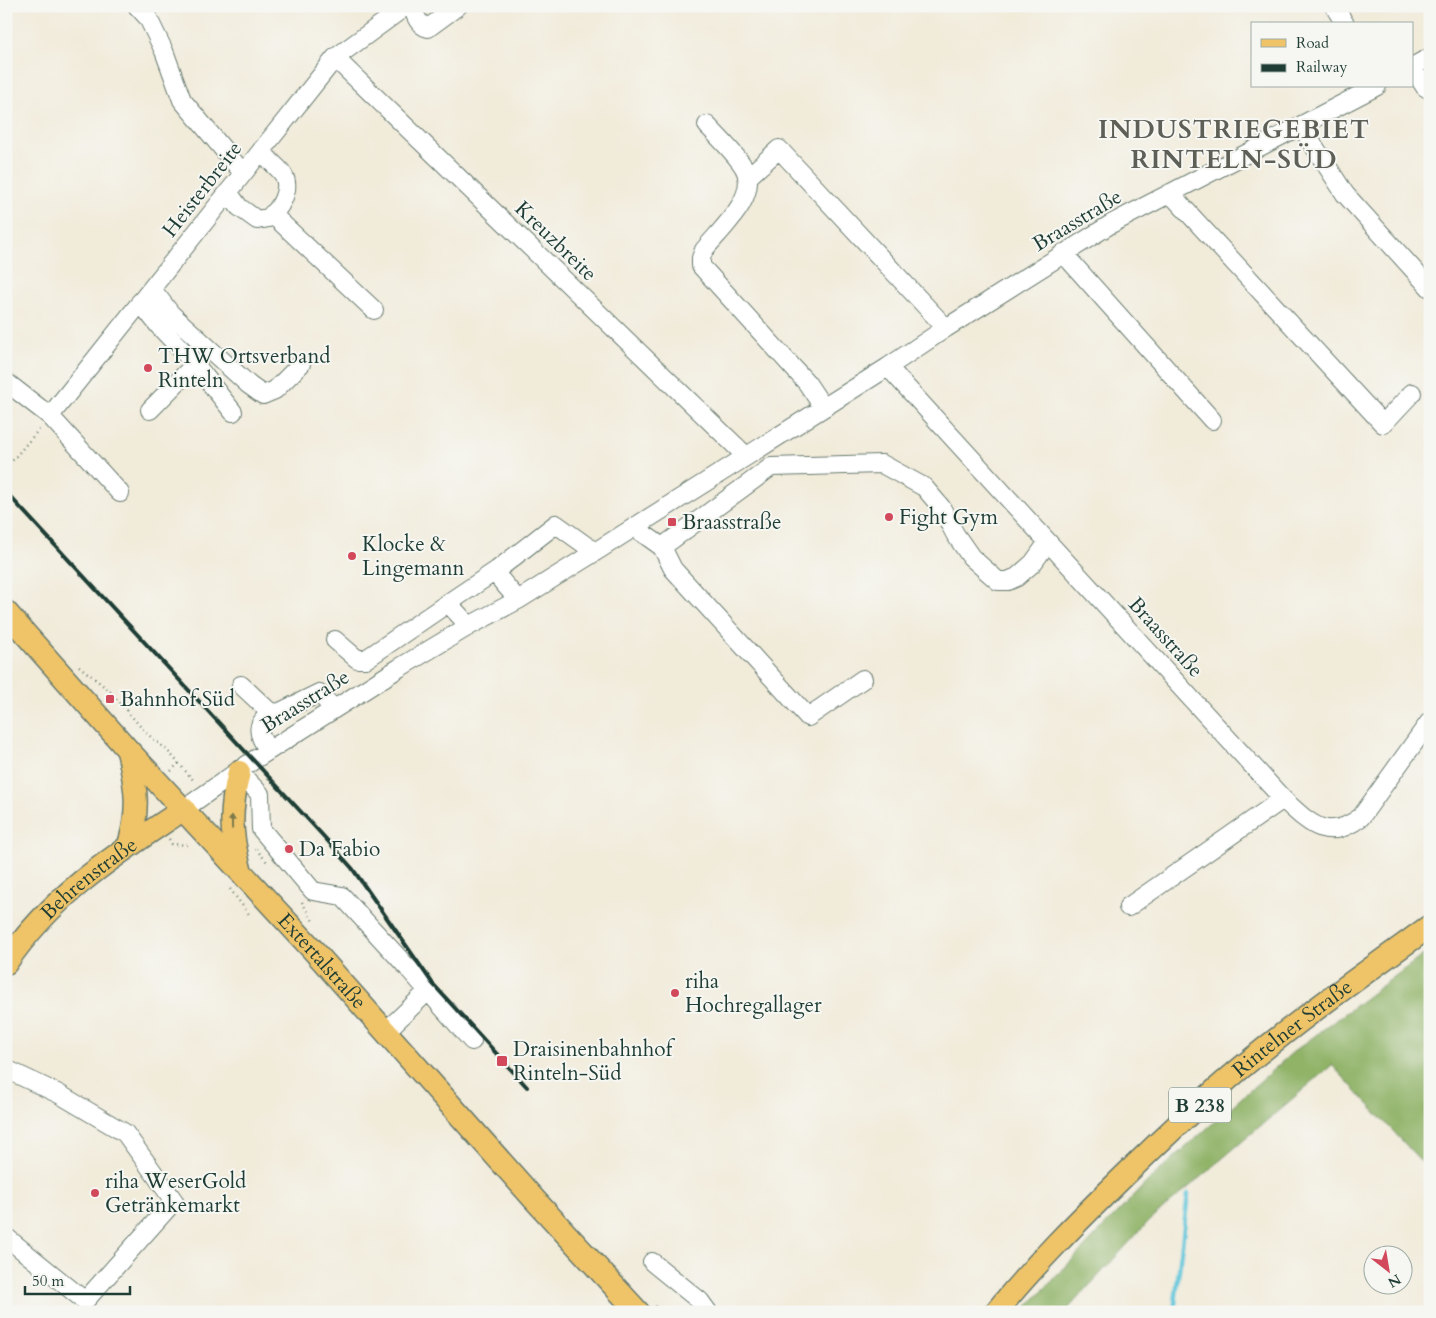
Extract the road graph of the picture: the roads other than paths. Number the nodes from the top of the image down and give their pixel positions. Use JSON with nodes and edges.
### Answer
{"nodes":[{"id":1,"x":137,"y":6,"type":"edge"},
{"id":2,"x":406,"y":6,"type":"edge"},
{"id":3,"x":412,"y":6,"type":"edge"},
{"id":4,"x":458,"y":6,"type":"edge"},
{"id":5,"x":1334,"y":6,"type":"edge"},
{"id":6,"x":1344,"y":22,"type":"edge"},
{"id":7,"x":1430,"y":57,"type":"edge"},
{"id":8,"x":335,"y":58,"type":"junction"},
{"id":9,"x":1414,"y":66,"type":"edge"},
{"id":10,"x":1414,"y":70,"type":"edge"},
{"id":11,"x":1373,"y":88,"type":"edge"},
{"id":12,"x":1430,"y":90,"type":"edge"},
{"id":13,"x":707,"y":125,"type":"dead end"},
{"id":14,"x":1301,"y":126,"type":"junction"},
{"id":15,"x":262,"y":149,"type":"junction"},
{"id":16,"x":243,"y":172,"type":"junction"},
{"id":17,"x":747,"y":178,"type":"junction"},
{"id":18,"x":228,"y":192,"type":"junction"},
{"id":19,"x":1170,"y":193,"type":"junction"},
{"id":20,"x":272,"y":214,"type":"junction"},
{"id":21,"x":1063,"y":253,"type":"junction"},
{"id":22,"x":1430,"y":288,"type":"edge"},
{"id":23,"x":146,"y":296,"type":"junction"},
{"id":24,"x":374,"y":310,"type":"dead end"},
{"id":25,"x":946,"y":328,"type":"junction"},
{"id":26,"x":195,"y":364,"type":"junction"},
{"id":27,"x":301,"y":364,"type":"dead end"},
{"id":28,"x":888,"y":367,"type":"junction"},
{"id":29,"x":6,"y":382,"type":"edge"},
{"id":30,"x":1412,"y":392,"type":"dead end"},
{"id":31,"x":823,"y":406,"type":"junction"},
{"id":32,"x":150,"y":410,"type":"dead end"},
{"id":33,"x":233,"y":412,"type":"dead end"},
{"id":34,"x":50,"y":416,"type":"junction"},
{"id":35,"x":1212,"y":420,"type":"dead end"},
{"id":36,"x":746,"y":456,"type":"junction"},
{"id":37,"x":712,"y":479,"type":"junction"},
{"id":38,"x":120,"y":493,"type":"dead end"},
{"id":39,"x":727,"y":500,"type":"junction"},
{"id":40,"x":634,"y":527,"type":"junction"},
{"id":41,"x":1048,"y":542,"type":"junction"},
{"id":42,"x":662,"y":547,"type":"junction"},
{"id":43,"x":595,"y":552,"type":"junction"},
{"id":44,"x":494,"y":572,"type":"junction"},
{"id":45,"x":518,"y":600,"type":"junction"},
{"id":46,"x":448,"y":603,"type":"junction"},
{"id":47,"x":6,"y":612,"type":"edge"},
{"id":48,"x":468,"y":626,"type":"junction"},
{"id":49,"x":335,"y":640,"type":"dead end"},
{"id":50,"x":376,"y":652,"type":"junction"},
{"id":51,"x":399,"y":668,"type":"junction"},
{"id":52,"x":863,"y":679,"type":"dead end"},
{"id":53,"x":241,"y":685,"type":"dead end"},
{"id":54,"x":334,"y":709,"type":"junction"},
{"id":55,"x":271,"y":713,"type":"junction"},
{"id":56,"x":1430,"y":722,"type":"edge"},
{"id":57,"x":128,"y":750,"type":"junction"},
{"id":58,"x":268,"y":751,"type":"junction"},
{"id":59,"x":239,"y":772,"type":"junction"},
{"id":60,"x":1283,"y":799,"type":"junction"},
{"id":61,"x":184,"y":809,"type":"junction"},
{"id":62,"x":129,"y":844,"type":"junction"},
{"id":63,"x":240,"y":870,"type":"junction"},
{"id":64,"x":1128,"y":907,"type":"dead end"},
{"id":65,"x":1430,"y":926,"type":"edge"},
{"id":66,"x":6,"y":963,"type":"edge"},
{"id":67,"x":428,"y":991,"type":"junction"},
{"id":68,"x":386,"y":1031,"type":"junction"},
{"id":69,"x":472,"y":1041,"type":"dead end"},
{"id":70,"x":6,"y":1069,"type":"edge"},
{"id":71,"x":6,"y":1237,"type":"edge"},
{"id":72,"x":652,"y":1262,"type":"dead end"},
{"id":73,"x":638,"y":1312,"type":"edge"},
{"id":74,"x":708,"y":1312,"type":"edge"},
{"id":75,"x":996,"y":1312,"type":"edge"}],
"edges":[{"from":1,"to":16,"type":"street"},
{"from":2,"to":8,"type":"street","name":"Heisterbreite"},
{"from":3,"to":4,"type":"street"},
{"from":5,"to":6,"type":"street"},
{"from":7,"to":9,"type":"street"},
{"from":8,"to":15,"type":"street","name":"Heisterbreite"},
{"from":8,"to":36,"type":"street","name":"Kreuzbreite"},
{"from":10,"to":12,"type":"street"},
{"from":11,"to":14,"type":"street","name":"Braasstraße"},
{"from":13,"to":17,"type":"street"},
{"from":14,"to":19,"type":"street","name":"Braasstraße"},
{"from":14,"to":22,"type":"street"},
{"from":15,"to":16,"type":"street","name":"Heisterbreite"},
{"from":15,"to":20,"type":"street"},
{"from":16,"to":18,"type":"street","name":"Heisterbreite"},
{"from":17,"to":25,"type":"street"},
{"from":17,"to":31,"type":"street"},
{"from":18,"to":20,"type":"street"},
{"from":18,"to":23,"type":"street","name":"Heisterbreite"},
{"from":19,"to":21,"type":"street","name":"Braasstraße"},
{"from":19,"to":30,"type":"street"},
{"from":20,"to":24,"type":"street"},
{"from":21,"to":25,"type":"street","name":"Braasstraße"},
{"from":21,"to":35,"type":"street"},
{"from":23,"to":26,"type":"street"},
{"from":23,"to":27,"type":"street"},
{"from":23,"to":34,"type":"street","name":"Heisterbreite"},
{"from":25,"to":28,"type":"street","name":"Braasstraße"},
{"from":26,"to":32,"type":"street"},
{"from":26,"to":33,"type":"street"},
{"from":28,"to":31,"type":"street","name":"Braasstraße"},
{"from":28,"to":41,"type":"street","name":"Braasstraße"},
{"from":29,"to":34,"type":"street"},
{"from":31,"to":36,"type":"street","name":"Braasstraße"},
{"from":34,"to":38,"type":"street"},
{"from":36,"to":37,"type":"street","name":"Braasstraße"},
{"from":37,"to":39,"type":"street"},
{"from":37,"to":40,"type":"street","name":"Braasstraße"},
{"from":39,"to":41,"type":"street"},
{"from":39,"to":42,"type":"street"},
{"from":40,"to":42,"type":"street"},
{"from":40,"to":43,"type":"street","name":"Braasstraße"},
{"from":41,"to":60,"type":"street","name":"Braasstraße"},
{"from":42,"to":52,"type":"street"},
{"from":43,"to":44,"type":"street"},
{"from":43,"to":45,"type":"street","name":"Braasstraße"},
{"from":44,"to":45,"type":"street"},
{"from":44,"to":46,"type":"street"},
{"from":45,"to":48,"type":"street","name":"Braasstraße"},
{"from":46,"to":48,"type":"street"},
{"from":46,"to":50,"type":"street"},
{"from":47,"to":57,"type":"main road","name":"Extertalstraße"},
{"from":48,"to":51,"type":"street","name":"Braasstraße"},
{"from":49,"to":50,"type":"street"},
{"from":50,"to":51,"type":"street"},
{"from":51,"to":54,"type":"street","name":"Braasstraße"},
{"from":53,"to":55,"type":"street"},
{"from":54,"to":55,"type":"street"},
{"from":54,"to":58,"type":"street","name":"Braasstraße"},
{"from":55,"to":58,"type":"street"},
{"from":56,"to":60,"type":"street","name":"Braasstraße"},
{"from":57,"to":61,"type":"main road","name":"Extertalstraße"},
{"from":57,"to":62,"type":"main road"},
{"from":58,"to":59,"type":"street","name":"Braasstraße"},
{"from":59,"to":61,"type":"street","name":"Braasstraße"},
{"from":63,"to":59,"type":"main road","one_way":true},
{"from":59,"to":67,"type":"street"},
{"from":60,"to":64,"type":"street"},
{"from":61,"to":62,"type":"main road","name":"Behrenstraße"},
{"from":61,"to":63,"type":"main road","name":"Extertalstraße"},
{"from":62,"to":66,"type":"main road","name":"Behrenstraße"},
{"from":63,"to":68,"type":"main road","name":"Extertalstraße"},
{"from":65,"to":75,"type":"main road","name":"Rintelner Straße","number":"B 238"},
{"from":67,"to":68,"type":"street"},
{"from":67,"to":69,"type":"street"},
{"from":68,"to":73,"type":"main road","name":"Extertalstraße"},
{"from":70,"to":71,"type":"street"},
{"from":72,"to":74,"type":"street"}]}
